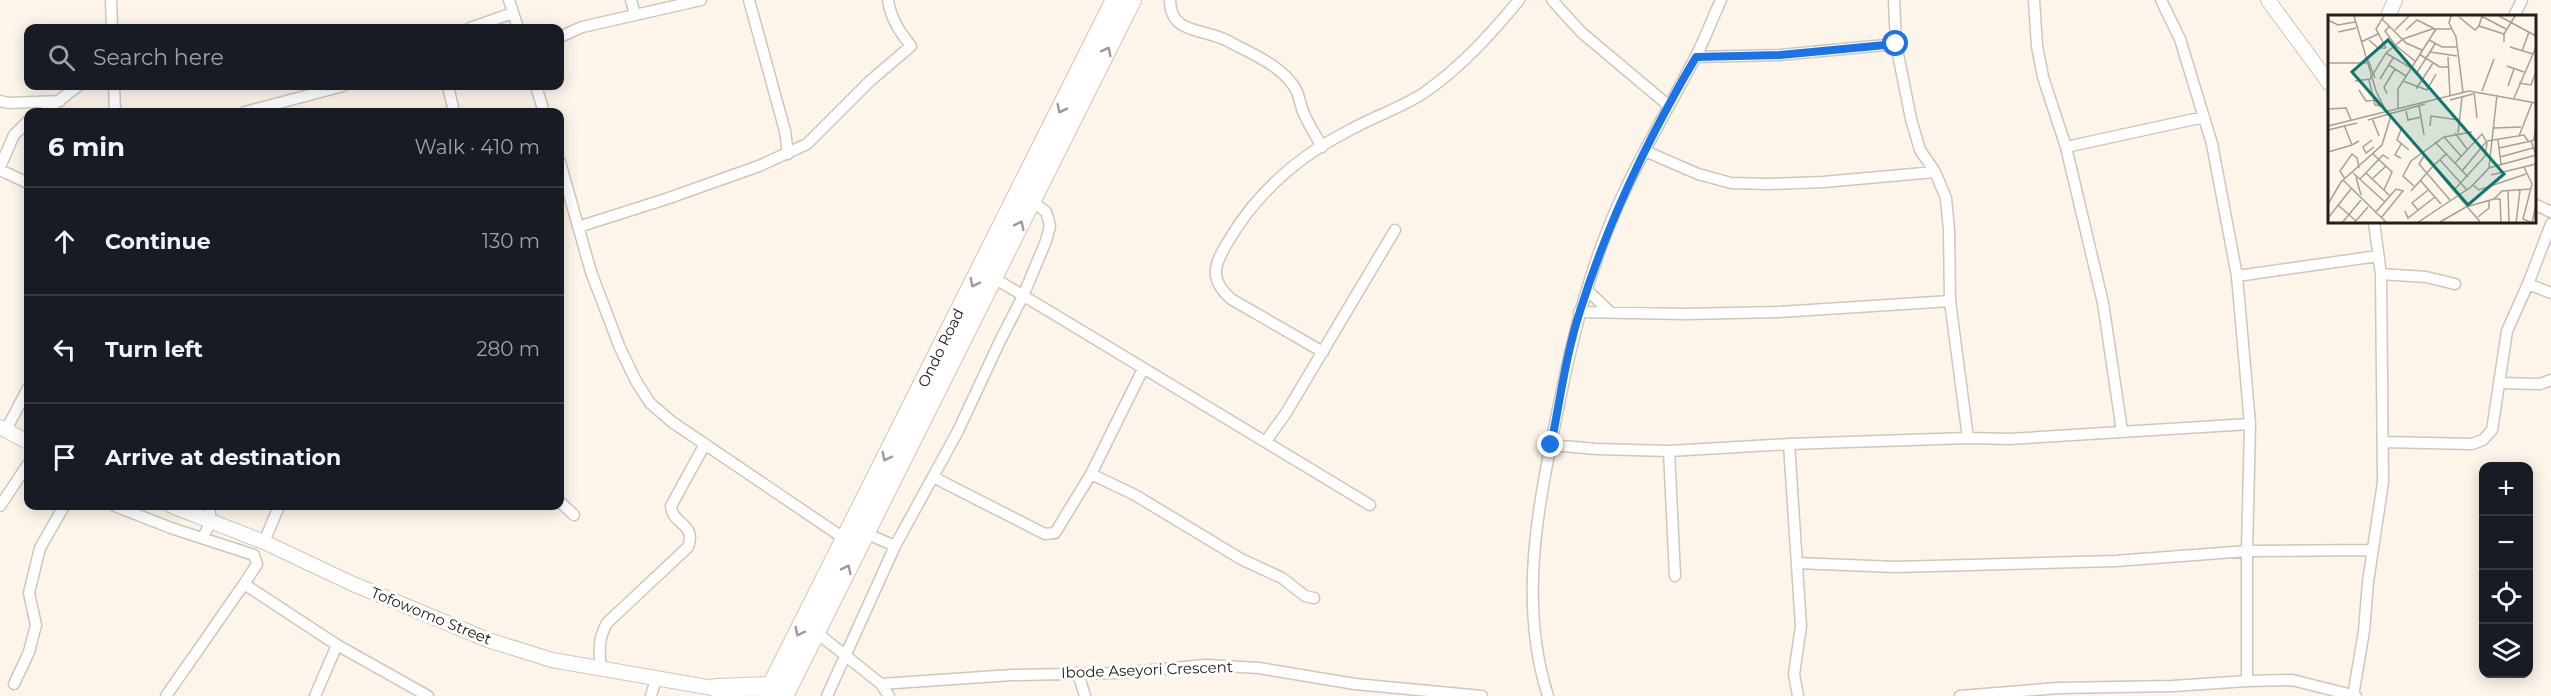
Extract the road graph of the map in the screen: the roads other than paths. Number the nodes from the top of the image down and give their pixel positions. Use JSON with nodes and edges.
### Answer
{"nodes":[{"id":1,"x":111,"y":0,"type":"edge"},
{"id":2,"x":509,"y":0,"type":"edge"},
{"id":3,"x":631,"y":0,"type":"edge"},
{"id":4,"x":701,"y":0,"type":"edge"},
{"id":5,"x":749,"y":0,"type":"edge"},
{"id":6,"x":888,"y":0,"type":"edge"},
{"id":7,"x":1115,"y":0,"type":"edge"},
{"id":8,"x":1132,"y":0,"type":"edge"},
{"id":9,"x":1170,"y":0,"type":"edge"},
{"id":10,"x":1519,"y":0,"type":"edge"},
{"id":11,"x":1552,"y":0,"type":"edge"},
{"id":12,"x":1721,"y":0,"type":"edge"},
{"id":13,"x":1894,"y":0,"type":"edge"},
{"id":14,"x":2034,"y":0,"type":"edge"},
{"id":15,"x":2161,"y":0,"type":"edge"},
{"id":16,"x":2268,"y":0,"type":"edge"},
{"id":17,"x":2395,"y":0,"type":"edge"},
{"id":18,"x":2522,"y":0,"type":"edge"},
{"id":19,"x":513,"y":13,"type":"junction"},
{"id":20,"x":635,"y":14,"type":"junction"},
{"id":21,"x":2388,"y":15,"type":"edge"},
{"id":22,"x":2514,"y":15,"type":"edge"},
{"id":23,"x":112,"y":24,"type":"edge"},
{"id":24,"x":488,"y":24,"type":"edge"},
{"id":25,"x":517,"y":24,"type":"edge"},
{"id":26,"x":564,"y":35,"type":"edge"},
{"id":27,"x":1896,"y":44,"type":"junction"},
{"id":28,"x":1696,"y":57,"type":"junction"},
{"id":29,"x":1086,"y":75,"type":"junction"},
{"id":30,"x":2328,"y":82,"type":"edge"},
{"id":31,"x":73,"y":90,"type":"edge"},
{"id":32,"x":114,"y":90,"type":"edge"},
{"id":33,"x":329,"y":90,"type":"edge"},
{"id":34,"x":449,"y":90,"type":"edge"},
{"id":35,"x":537,"y":90,"type":"edge"},
{"id":36,"x":0,"y":101,"type":"edge"},
{"id":37,"x":60,"y":101,"type":"junction"},
{"id":38,"x":1669,"y":106,"type":"junction"},
{"id":39,"x":50,"y":108,"type":"edge"},
{"id":40,"x":115,"y":108,"type":"edge"},
{"id":41,"x":260,"y":108,"type":"edge"},
{"id":42,"x":453,"y":108,"type":"edge"},
{"id":43,"x":543,"y":108,"type":"edge"},
{"id":44,"x":2204,"y":117,"type":"junction"},
{"id":45,"x":24,"y":125,"type":"edge"},
{"id":46,"x":1322,"y":147,"type":"junction"},
{"id":47,"x":2066,"y":147,"type":"junction"},
{"id":48,"x":1645,"y":151,"type":"junction"},
{"id":49,"x":788,"y":154,"type":"junction"},
{"id":50,"x":0,"y":169,"type":"edge"},
{"id":51,"x":1935,"y":172,"type":"junction"},
{"id":52,"x":564,"y":176,"type":"edge"},
{"id":53,"x":24,"y":181,"type":"edge"},
{"id":54,"x":1032,"y":201,"type":"junction"},
{"id":55,"x":2536,"y":204,"type":"edge"},
{"id":56,"x":2551,"y":212,"type":"edge"},
{"id":57,"x":2374,"y":224,"type":"edge"},
{"id":58,"x":2551,"y":224,"type":"edge"},
{"id":59,"x":578,"y":227,"type":"junction"},
{"id":60,"x":1395,"y":230,"type":"dead end"},
{"id":61,"x":2378,"y":256,"type":"junction"},
{"id":62,"x":2381,"y":274,"type":"junction"},
{"id":63,"x":2237,"y":276,"type":"junction"},
{"id":64,"x":993,"y":278,"type":"junction"},
{"id":65,"x":2455,"y":284,"type":"dead end"},
{"id":66,"x":2528,"y":285,"type":"junction"},
{"id":67,"x":1587,"y":290,"type":"junction"},
{"id":68,"x":2551,"y":293,"type":"edge"},
{"id":69,"x":1023,"y":296,"type":"junction"},
{"id":70,"x":1950,"y":301,"type":"junction"},
{"id":71,"x":1580,"y":312,"type":"junction"},
{"id":72,"x":1610,"y":312,"type":"junction"},
{"id":73,"x":1323,"y":352,"type":"junction"},
{"id":74,"x":1143,"y":369,"type":"junction"},
{"id":75,"x":2551,"y":380,"type":"edge"},
{"id":76,"x":2499,"y":383,"type":"junction"},
{"id":77,"x":24,"y":403,"type":"edge"},
{"id":78,"x":2250,"y":424,"type":"junction"},
{"id":79,"x":3,"y":429,"type":"edge"},
{"id":80,"x":2122,"y":431,"type":"junction"},
{"id":81,"x":1968,"y":438,"type":"junction"},
{"id":82,"x":24,"y":440,"type":"edge"},
{"id":83,"x":1266,"y":441,"type":"junction"},
{"id":84,"x":2384,"y":442,"type":"junction"},
{"id":85,"x":705,"y":444,"type":"junction"},
{"id":86,"x":1789,"y":444,"type":"junction"},
{"id":87,"x":1551,"y":445,"type":"junction"},
{"id":88,"x":1669,"y":451,"type":"junction"},
{"id":89,"x":24,"y":470,"type":"edge"},
{"id":90,"x":1091,"y":474,"type":"junction"},
{"id":91,"x":933,"y":477,"type":"junction"},
{"id":92,"x":564,"y":505,"type":"edge"},
{"id":93,"x":0,"y":506,"type":"edge"},
{"id":94,"x":1370,"y":506,"type":"dead end"},
{"id":95,"x":62,"y":510,"type":"edge"},
{"id":96,"x":125,"y":510,"type":"edge"},
{"id":97,"x":182,"y":510,"type":"edge"},
{"id":98,"x":210,"y":510,"type":"edge"},
{"id":99,"x":277,"y":510,"type":"edge"},
{"id":100,"x":574,"y":514,"type":"dead end"},
{"id":101,"x":211,"y":522,"type":"junction"},
{"id":102,"x":865,"y":533,"type":"junction"},
{"id":103,"x":203,"y":537,"type":"junction"},
{"id":104,"x":845,"y":539,"type":"junction"},
{"id":105,"x":264,"y":542,"type":"junction"},
{"id":106,"x":895,"y":546,"type":"junction"},
{"id":107,"x":2372,"y":550,"type":"junction"},
{"id":108,"x":2247,"y":551,"type":"junction"},
{"id":109,"x":1797,"y":563,"type":"junction"},
{"id":110,"x":1676,"y":576,"type":"dead end"},
{"id":111,"x":244,"y":584,"type":"junction"},
{"id":112,"x":1314,"y":598,"type":"dead end"},
{"id":113,"x":816,"y":632,"type":"junction"},
{"id":114,"x":337,"y":645,"type":"junction"},
{"id":115,"x":846,"y":655,"type":"junction"},
{"id":116,"x":601,"y":669,"type":"junction"},
{"id":117,"x":1078,"y":674,"type":"junction"},
{"id":118,"x":656,"y":679,"type":"junction"},
{"id":119,"x":2247,"y":681,"type":"junction"},
{"id":120,"x":14,"y":684,"type":"dead end"},
{"id":121,"x":881,"y":684,"type":"junction"},
{"id":122,"x":1355,"y":690,"type":"edge"},
{"id":123,"x":2084,"y":691,"type":"edge"},
{"id":124,"x":713,"y":693,"type":"edge"},
{"id":125,"x":774,"y":693,"type":"edge"},
{"id":126,"x":166,"y":696,"type":"edge"},
{"id":127,"x":315,"y":696,"type":"edge"},
{"id":128,"x":428,"y":696,"type":"edge"},
{"id":129,"x":651,"y":696,"type":"edge"},
{"id":130,"x":741,"y":696,"type":"edge"},
{"id":131,"x":827,"y":696,"type":"edge"},
{"id":132,"x":889,"y":696,"type":"edge"},
{"id":133,"x":1085,"y":696,"type":"edge"},
{"id":134,"x":1482,"y":696,"type":"edge"},
{"id":135,"x":1548,"y":696,"type":"edge"},
{"id":136,"x":1798,"y":696,"type":"edge"},
{"id":137,"x":1960,"y":696,"type":"edge"},
{"id":138,"x":2354,"y":696,"type":"edge"}],
"edges":[{"from":1,"to":23,"type":"street"},
{"from":2,"to":19,"type":"street"},
{"from":3,"to":20,"type":"street"},
{"from":4,"to":20,"type":"street"},
{"from":5,"to":49,"type":"street"},
{"from":6,"to":49,"type":"street"},
{"from":7,"to":29,"type":"main road","name":"Ondo Road"},
{"from":29,"to":8,"type":"main road","name":"Ondo Road","one_way":true},
{"from":9,"to":46,"type":"street"},
{"from":10,"to":46,"type":"street"},
{"from":11,"to":38,"type":"street"},
{"from":12,"to":28,"type":"street"},
{"from":13,"to":27,"type":"street"},
{"from":14,"to":47,"type":"street"},
{"from":15,"to":44,"type":"street"},
{"from":16,"to":30,"type":"street"},
{"from":17,"to":21,"type":"street"},
{"from":18,"to":22,"type":"street"},
{"from":19,"to":24,"type":"street"},
{"from":19,"to":25,"type":"street"},
{"from":20,"to":26,"type":"street"},
{"from":27,"to":28,"type":"street"},
{"from":27,"to":51,"type":"street"},
{"from":28,"to":38,"type":"street"},
{"from":29,"to":54,"type":"main road","name":"Ondo Road"},
{"from":29,"to":104,"type":"main road","name":"Ondo Road","one_way":true},
{"from":31,"to":37,"type":"street"},
{"from":32,"to":40,"type":"street"},
{"from":33,"to":41,"type":"street"},
{"from":34,"to":42,"type":"street"},
{"from":35,"to":43,"type":"street"},
{"from":36,"to":37,"type":"street"},
{"from":37,"to":39,"type":"street"},
{"from":38,"to":48,"type":"street"},
{"from":44,"to":47,"type":"street"},
{"from":44,"to":63,"type":"street"},
{"from":45,"to":50,"type":"street"},
{"from":46,"to":73,"type":"street"},
{"from":47,"to":80,"type":"street"},
{"from":48,"to":51,"type":"street"},
{"from":48,"to":67,"type":"street"},
{"from":49,"to":59,"type":"street"},
{"from":50,"to":53,"type":"street"},
{"from":51,"to":70,"type":"street"},
{"from":52,"to":59,"type":"street"},
{"from":64,"to":54,"type":"main road","name":"Ondo Road","one_way":true},
{"from":54,"to":69,"type":"street"},
{"from":55,"to":56,"type":"street"},
{"from":57,"to":61,"type":"street"},
{"from":58,"to":66,"type":"street"},
{"from":59,"to":85,"type":"street"},
{"from":60,"to":73,"type":"street"},
{"from":61,"to":62,"type":"street"},
{"from":61,"to":63,"type":"street"},
{"from":62,"to":65,"type":"street"},
{"from":62,"to":84,"type":"street"},
{"from":63,"to":78,"type":"street"},
{"from":64,"to":69,"type":"street"},
{"from":64,"to":102,"type":"main road","name":"Ondo Road"},
{"from":66,"to":68,"type":"street"},
{"from":66,"to":76,"type":"street"},
{"from":67,"to":71,"type":"street"},
{"from":67,"to":72,"type":"street"},
{"from":69,"to":74,"type":"street"},
{"from":69,"to":91,"type":"street"},
{"from":70,"to":72,"type":"street"},
{"from":70,"to":81,"type":"street"},
{"from":71,"to":72,"type":"street"},
{"from":71,"to":87,"type":"street"},
{"from":73,"to":83,"type":"street"},
{"from":74,"to":83,"type":"street"},
{"from":74,"to":90,"type":"street"},
{"from":75,"to":76,"type":"street"},
{"from":76,"to":84,"type":"street"},
{"from":77,"to":79,"type":"street"},
{"from":78,"to":80,"type":"street"},
{"from":78,"to":108,"type":"street"},
{"from":79,"to":82,"type":"street"},
{"from":80,"to":81,"type":"street"},
{"from":81,"to":86,"type":"street"},
{"from":83,"to":94,"type":"street"},
{"from":84,"to":107,"type":"street"},
{"from":85,"to":104,"type":"street"},
{"from":85,"to":116,"type":"street"},
{"from":86,"to":88,"type":"street"},
{"from":86,"to":109,"type":"street"},
{"from":87,"to":88,"type":"street"},
{"from":87,"to":135,"type":"street"},
{"from":88,"to":110,"type":"street"},
{"from":89,"to":93,"type":"street"},
{"from":90,"to":91,"type":"street"},
{"from":90,"to":112,"type":"street"},
{"from":91,"to":106,"type":"street"},
{"from":92,"to":100,"type":"street"},
{"from":95,"to":120,"type":"street"},
{"from":96,"to":103,"type":"street"},
{"from":97,"to":101,"type":"street","name":"Tofowomo Street"},
{"from":98,"to":101,"type":"street"},
{"from":99,"to":105,"type":"street"},
{"from":101,"to":103,"type":"street"},
{"from":101,"to":105,"type":"street","name":"Tofowomo Street"},
{"from":102,"to":106,"type":"street"},
{"from":113,"to":102,"type":"main road","name":"Ondo Road","one_way":true},
{"from":103,"to":111,"type":"street"},
{"from":104,"to":125,"type":"main road","name":"Ondo Road","one_way":true},
{"from":105,"to":116,"type":"street","name":"Tofowomo Street"},
{"from":106,"to":115,"type":"street"},
{"from":107,"to":108,"type":"street"},
{"from":107,"to":138,"type":"street"},
{"from":108,"to":109,"type":"street"},
{"from":108,"to":119,"type":"street"},
{"from":109,"to":136,"type":"street"},
{"from":111,"to":114,"type":"street"},
{"from":111,"to":126,"type":"street"},
{"from":113,"to":115,"type":"street"},
{"from":113,"to":125,"type":"main road","name":"Ondo Road"},
{"from":114,"to":127,"type":"street"},
{"from":114,"to":128,"type":"street"},
{"from":115,"to":121,"type":"street"},
{"from":115,"to":131,"type":"street"},
{"from":116,"to":118,"type":"street","name":"Tofowomo Street"},
{"from":117,"to":121,"type":"street","name":"Ibode Aseyori Crescent"},
{"from":117,"to":122,"type":"street","name":"Ibode Aseyori Crescent"},
{"from":117,"to":133,"type":"street"},
{"from":118,"to":124,"type":"street","name":"Tofowomo Street"},
{"from":118,"to":129,"type":"street"},
{"from":119,"to":123,"type":"street"},
{"from":119,"to":138,"type":"street"},
{"from":121,"to":132,"type":"street"},
{"from":122,"to":134,"type":"street","name":"Ibode Aseyori Crescent"},
{"from":123,"to":137,"type":"street"},
{"from":124,"to":125,"type":"main road"},
{"from":124,"to":130,"type":"street","name":"Tofowomo Street"}]}
